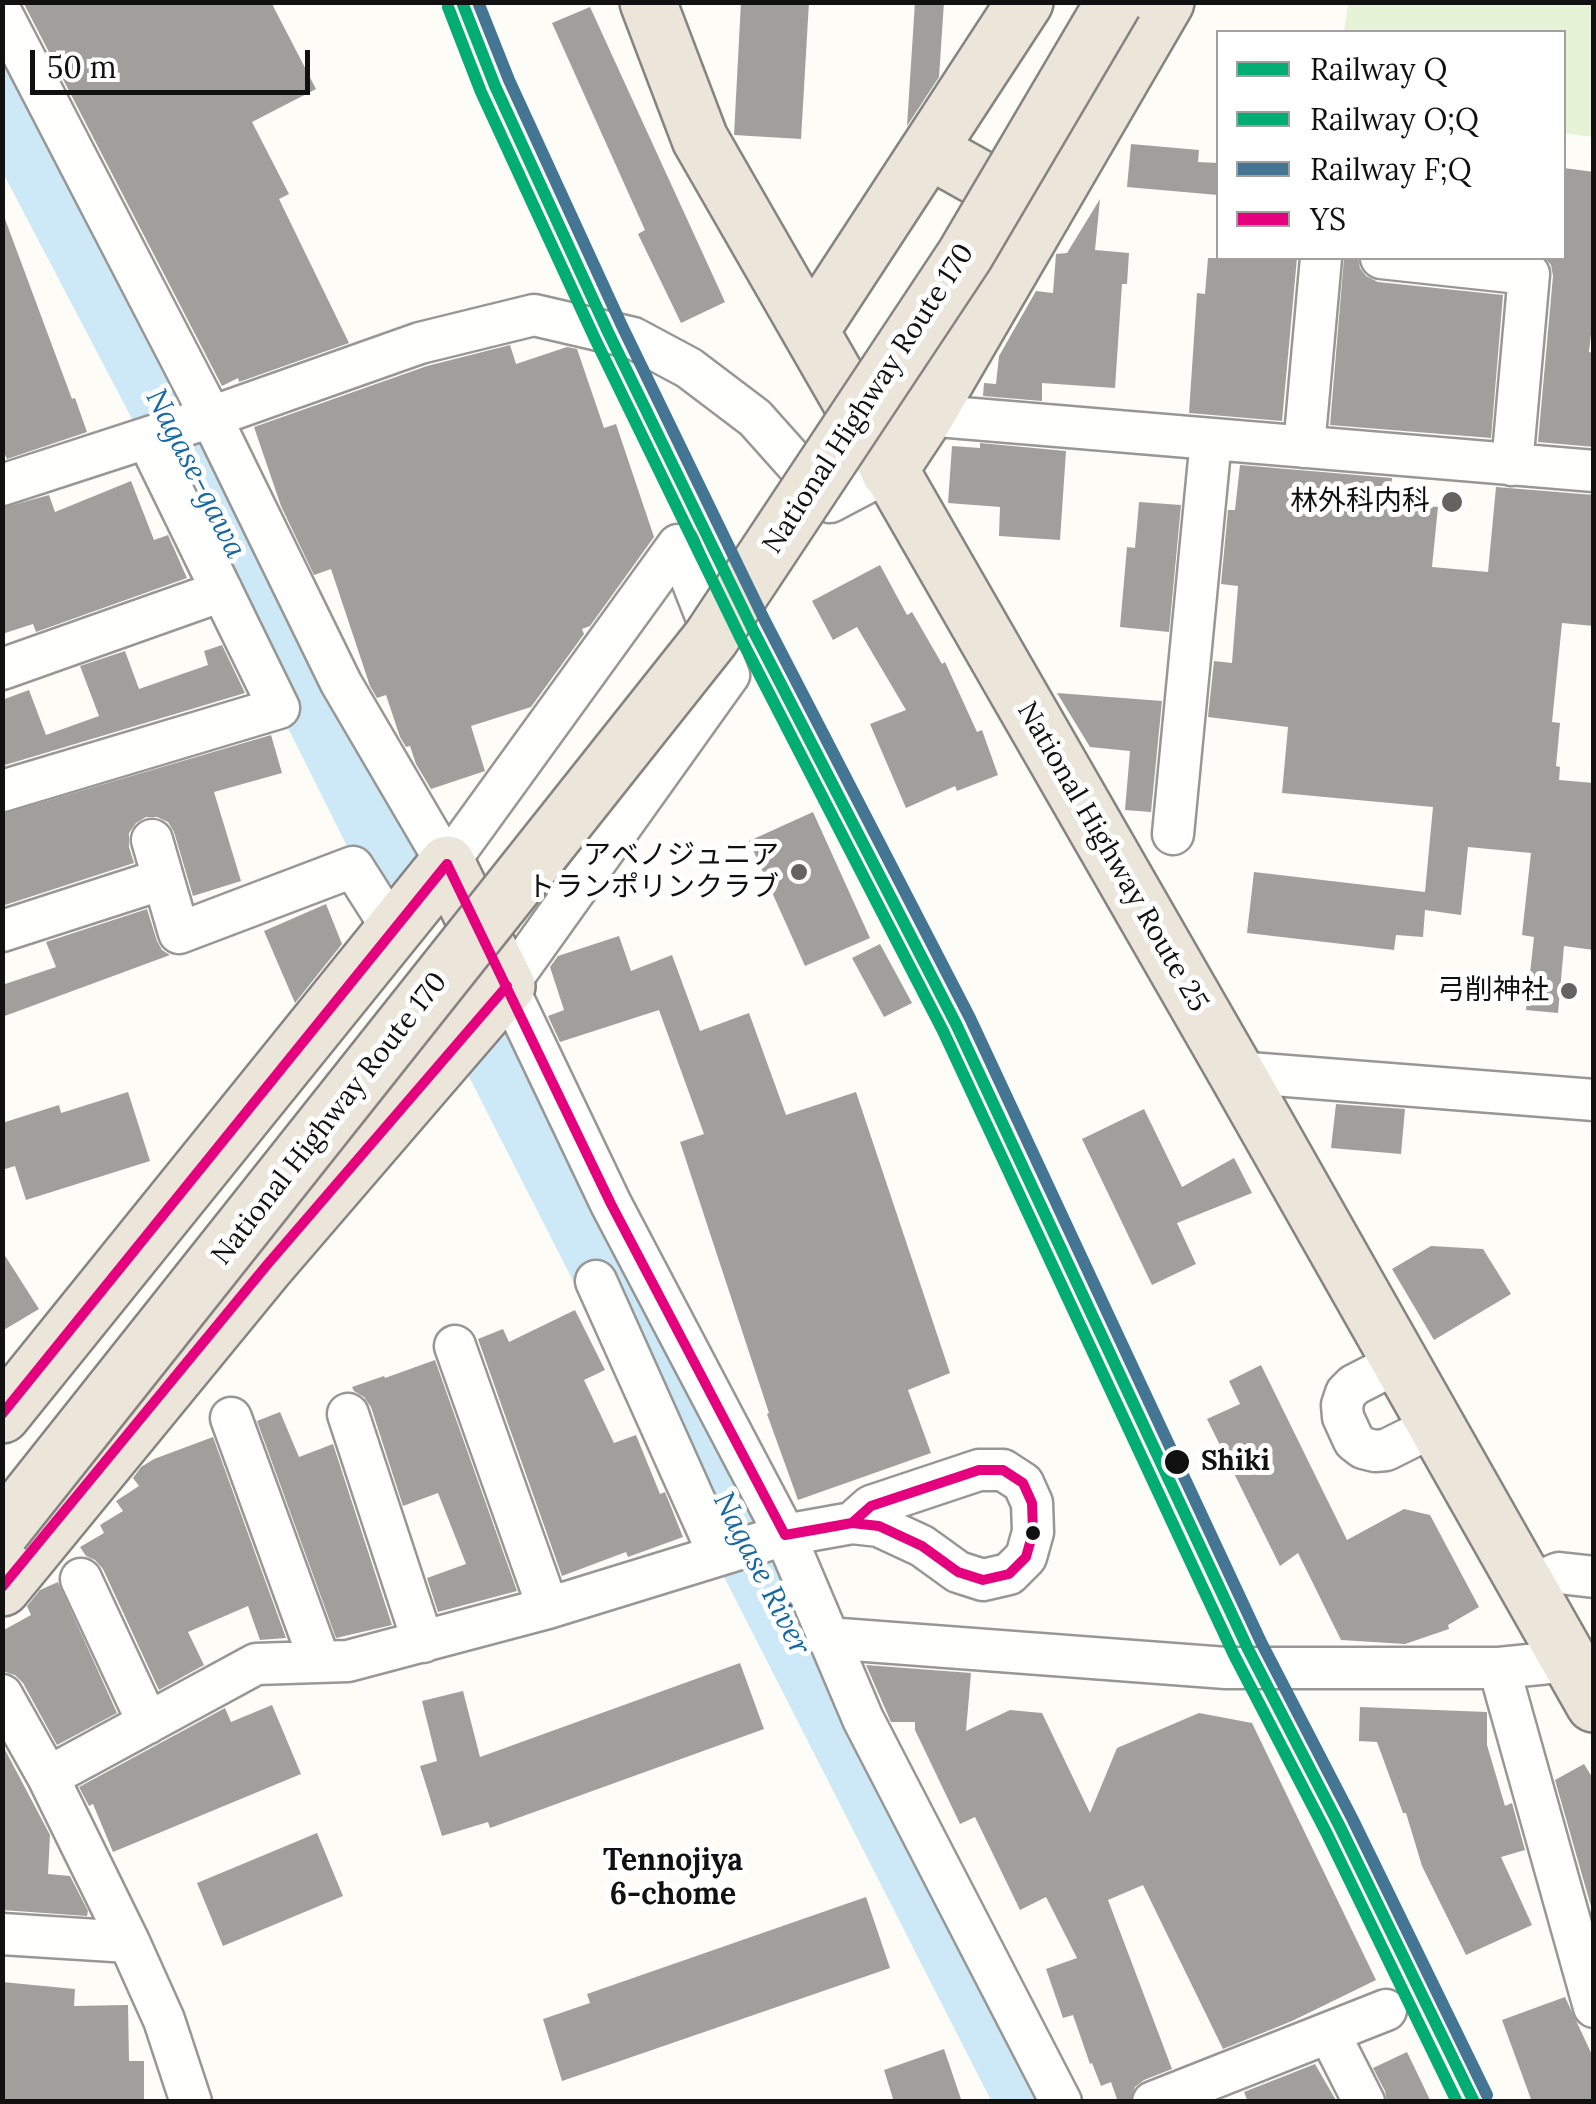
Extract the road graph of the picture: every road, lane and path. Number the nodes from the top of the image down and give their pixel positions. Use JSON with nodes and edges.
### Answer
{"nodes":[{"id":1,"x":648,"y":2,"type":"edge"},
{"id":2,"x":1025,"y":2,"type":"edge"},
{"id":3,"x":1076,"y":2,"type":"edge"},
{"id":4,"x":1114,"y":2,"type":"edge"},
{"id":5,"x":1166,"y":2,"type":"edge"},
{"id":6,"x":2,"y":14,"type":"edge"},
{"id":7,"x":929,"y":150,"type":"junction"},
{"id":8,"x":1043,"y":214,"type":"junction"},
{"id":9,"x":1322,"y":260,"type":"edge"},
{"id":10,"x":1400,"y":260,"type":"edge"},
{"id":11,"x":812,"y":330,"type":"junction"},
{"id":12,"x":926,"y":414,"type":"junction"},
{"id":13,"x":210,"y":417,"type":"junction"},
{"id":14,"x":147,"y":438,"type":"junction"},
{"id":15,"x":1211,"y":439,"type":"junction"},
{"id":16,"x":1304,"y":447,"type":"junction"},
{"id":17,"x":1512,"y":464,"type":"junction"},
{"id":18,"x":889,"y":471,"type":"junction"},
{"id":19,"x":1594,"y":472,"type":"edge"},
{"id":20,"x":2,"y":485,"type":"edge"},
{"id":21,"x":222,"y":591,"type":"junction"},
{"id":22,"x":2,"y":670,"type":"edge"},
{"id":23,"x":2,"y":791,"type":"edge"},
{"id":24,"x":1173,"y":834,"type":"dead end"},
{"id":25,"x":152,"y":840,"type":"dead end"},
{"id":26,"x":447,"y":864,"type":"junction"},
{"id":27,"x":164,"y":879,"type":"junction"},
{"id":28,"x":394,"y":930,"type":"junction"},
{"id":29,"x":2,"y":932,"type":"edge"},
{"id":30,"x":507,"y":986,"type":"junction"},
{"id":31,"x":1236,"y":1072,"type":"junction"},
{"id":32,"x":1594,"y":1100,"type":"edge"},
{"id":33,"x":596,"y":1282,"type":"dead end"},
{"id":34,"x":455,"y":1346,"type":"dead end"},
{"id":35,"x":1398,"y":1362,"type":"junction"},
{"id":36,"x":2,"y":1414,"type":"edge"},
{"id":37,"x":348,"y":1414,"type":"dead end"},
{"id":38,"x":231,"y":1418,"type":"dead end"},
{"id":39,"x":1436,"y":1425,"type":"junction"},
{"id":40,"x":2,"y":1476,"type":"edge"},
{"id":41,"x":852,"y":1523,"type":"dead end"},
{"id":42,"x":2,"y":1531,"type":"edge"},
{"id":43,"x":785,"y":1535,"type":"junction"},
{"id":44,"x":719,"y":1555,"type":"junction"},
{"id":45,"x":1594,"y":1578,"type":"edge"},
{"id":46,"x":80,"y":1579,"type":"dead end"},
{"id":47,"x":1526,"y":1586,"type":"junction"},
{"id":48,"x":2,"y":1588,"type":"edge"},
{"id":49,"x":548,"y":1608,"type":"junction"},
{"id":50,"x":828,"y":1638,"type":"junction"},
{"id":51,"x":423,"y":1642,"type":"junction"},
{"id":52,"x":320,"y":1662,"type":"junction"},
{"id":53,"x":1499,"y":1668,"type":"junction"},
{"id":54,"x":1581,"y":1683,"type":"edge"},
{"id":55,"x":2,"y":1695,"type":"edge"},
{"id":56,"x":148,"y":1724,"type":"junction"},
{"id":57,"x":48,"y":1777,"type":"junction"},
{"id":58,"x":2,"y":1934,"type":"edge"},
{"id":59,"x":129,"y":1942,"type":"junction"},
{"id":60,"x":1594,"y":2007,"type":"edge"},
{"id":61,"x":1386,"y":2010,"type":"dead end"},
{"id":62,"x":1329,"y":2032,"type":"junction"},
{"id":63,"x":1216,"y":2090,"type":"edge"},
{"id":64,"x":190,"y":2102,"type":"edge"},
{"id":65,"x":1062,"y":2102,"type":"edge"},
{"id":66,"x":1153,"y":2102,"type":"edge"},
{"id":67,"x":1364,"y":2102,"type":"edge"}],
"edges":[{"from":1,"to":11,"type":"highway","name":"National Highway Route 25"},
{"from":2,"to":7,"type":"highway"},
{"from":3,"to":40,"type":"highway","name":"National Highway Route 170"},
{"from":4,"to":42,"type":"highway","name":"National Highway Route 170","bridge":true},
{"from":5,"to":8,"type":"highway"},
{"from":6,"to":13,"type":"street"},
{"from":7,"to":8,"type":"highway"},
{"from":7,"to":11,"type":"highway"},
{"from":8,"to":12,"type":"highway"},
{"from":9,"to":16,"type":"street"},
{"from":10,"to":17,"type":"street"},
{"from":11,"to":18,"type":"highway","name":"National Highway Route 25"},
{"from":12,"to":15,"type":"street"},
{"from":12,"to":18,"type":"highway"},
{"from":13,"to":14,"type":"street"},
{"from":13,"to":18,"type":"street"},
{"from":13,"to":26,"type":"street"},
{"from":14,"to":20,"type":"street"},
{"from":14,"to":21,"type":"street"},
{"from":15,"to":16,"type":"street"},
{"from":15,"to":24,"type":"street"},
{"from":16,"to":17,"type":"street"},
{"from":17,"to":19,"type":"street"},
{"from":18,"to":31,"type":"highway","name":"National Highway Route 25"},
{"from":21,"to":22,"type":"street"},
{"from":21,"to":23,"type":"street"},
{"from":25,"to":27,"type":"street"},
{"from":26,"to":28,"type":"highway"},
{"from":26,"to":30,"type":"highway"},
{"from":26,"to":30,"type":"street"},
{"from":27,"to":28,"type":"street"},
{"from":27,"to":29,"type":"street"},
{"from":28,"to":36,"type":"highway"},
{"from":30,"to":43,"type":"street"},
{"from":30,"to":48,"type":"highway"},
{"from":31,"to":32,"type":"street"},
{"from":31,"to":35,"type":"highway","name":"National Highway Route 25"},
{"from":33,"to":44,"type":"street"},
{"from":34,"to":49,"type":"street"},
{"from":35,"to":39,"type":"highway","name":"National Highway Route 25"},
{"from":35,"to":39,"type":"street"},
{"from":37,"to":51,"type":"street"},
{"from":38,"to":52,"type":"street"},
{"from":39,"to":47,"type":"highway","name":"National Highway Route 25"},
{"from":41,"to":43,"type":"street"},
{"from":43,"to":44,"type":"street"},
{"from":43,"to":50,"type":"street"},
{"from":44,"to":49,"type":"street"},
{"from":45,"to":47,"type":"street"},
{"from":46,"to":56,"type":"street"},
{"from":47,"to":54,"type":"highway","name":"National Highway Route 25"},
{"from":49,"to":51,"type":"street"},
{"from":50,"to":53,"type":"street"},
{"from":50,"to":65,"type":"street"},
{"from":51,"to":52,"type":"street"},
{"from":52,"to":56,"type":"street"},
{"from":53,"to":54,"type":"street"},
{"from":53,"to":60,"type":"street"},
{"from":55,"to":57,"type":"street"},
{"from":56,"to":57,"type":"street"},
{"from":57,"to":59,"type":"street"},
{"from":58,"to":59,"type":"street"},
{"from":59,"to":64,"type":"street"},
{"from":61,"to":62,"type":"street"},
{"from":62,"to":63,"type":"street"},
{"from":62,"to":67,"type":"street"},
{"from":63,"to":66,"type":"street"}]}
